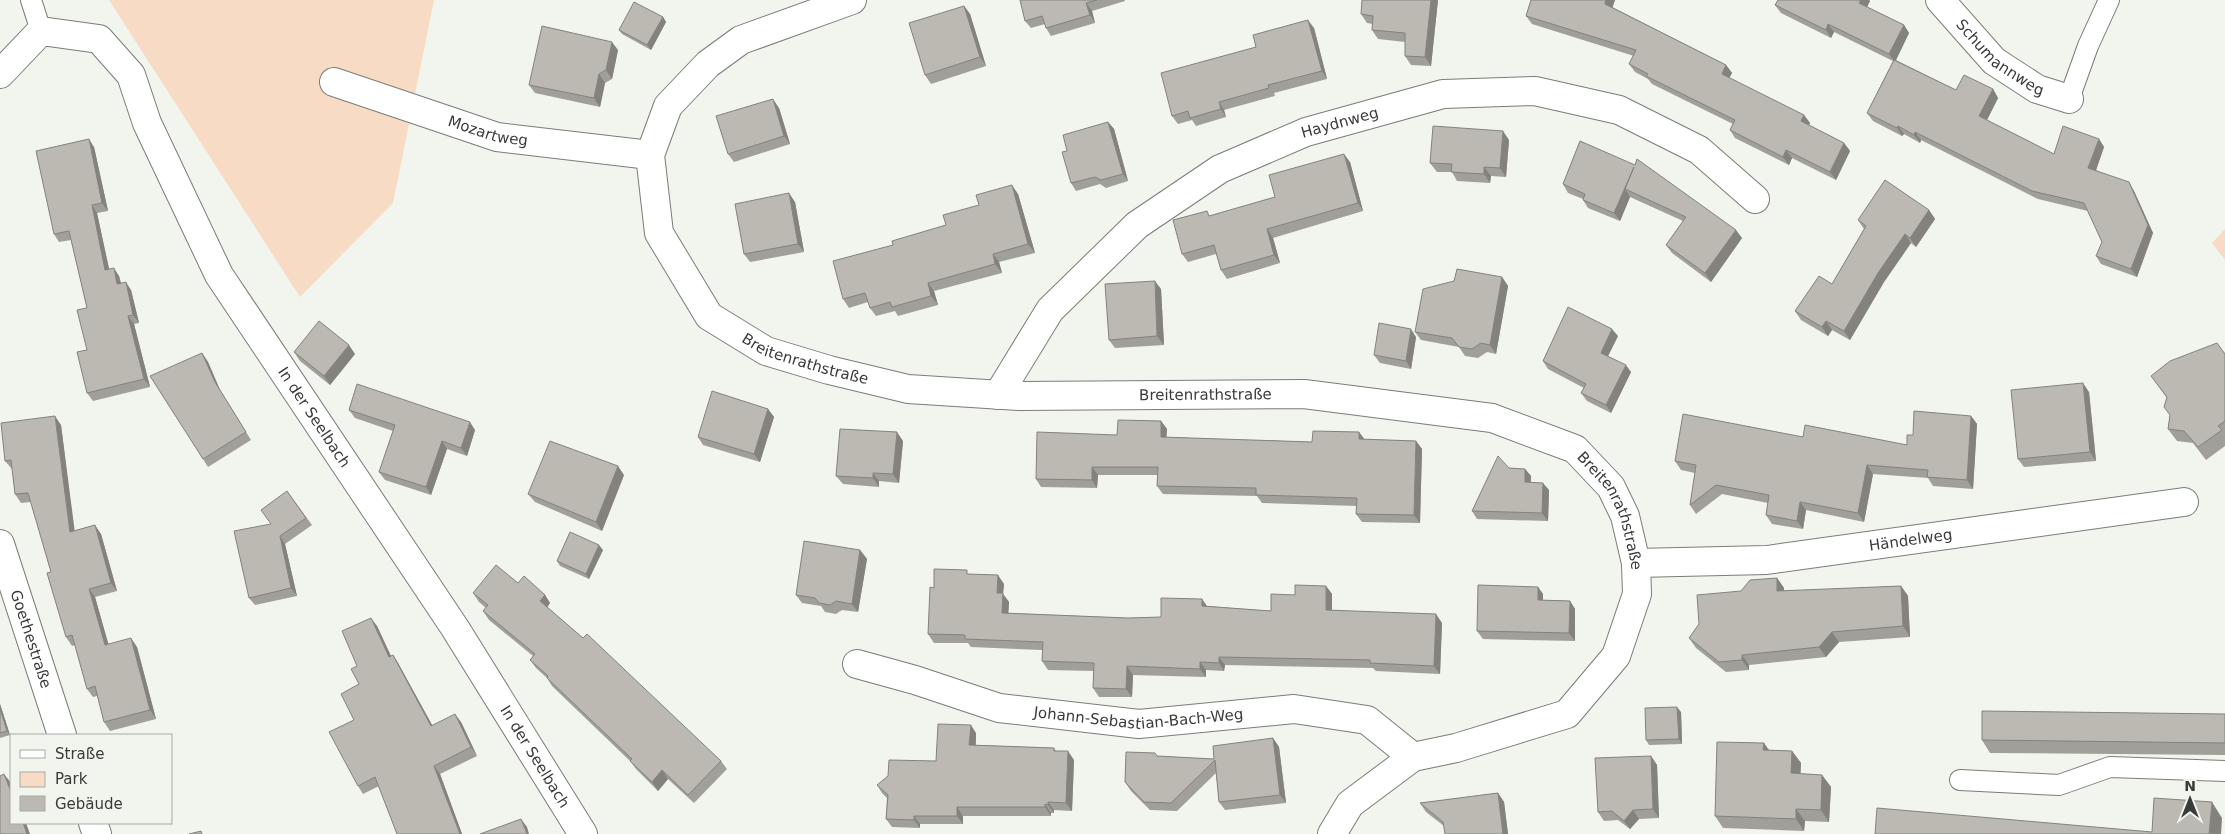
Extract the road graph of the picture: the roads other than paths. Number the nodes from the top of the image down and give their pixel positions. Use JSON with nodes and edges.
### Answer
{"nodes":[{"id":1,"x":30,"y":0,"type":"edge"},
{"id":2,"x":852,"y":0,"type":"edge"},
{"id":3,"x":1940,"y":0,"type":"edge"},
{"id":4,"x":2109,"y":0,"type":"edge"},
{"id":5,"x":41,"y":31,"type":"junction"},
{"id":6,"x":0,"y":74,"type":"edge"},
{"id":7,"x":334,"y":82,"type":"dead end"},
{"id":8,"x":2069,"y":99,"type":"joint"},
{"id":9,"x":650,"y":155,"type":"junction"},
{"id":10,"x":1755,"y":199,"type":"dead end"},
{"id":11,"x":998,"y":395,"type":"junction"},
{"id":12,"x":2184,"y":502,"type":"dead end"},
{"id":13,"x":0,"y":544,"type":"edge"},
{"id":14,"x":1636,"y":563,"type":"junction"},
{"id":15,"x":857,"y":664,"type":"dead end"},
{"id":16,"x":62,"y":734,"type":"edge"},
{"id":17,"x":1413,"y":757,"type":"junction"},
{"id":18,"x":2225,"y":771,"type":"edge"},
{"id":19,"x":1960,"y":780,"type":"dead end"},
{"id":20,"x":583,"y":834,"type":"edge"},
{"id":21,"x":1332,"y":834,"type":"edge"}],
"edges":[{"from":1,"to":5,"type":"lane"},
{"from":2,"to":9,"type":"street","name":"Breitenrathstraße"},
{"from":3,"to":8,"type":"street","name":"Schumannweg"},
{"from":4,"to":8,"type":"lane"},
{"from":5,"to":6,"type":"street"},
{"from":5,"to":20,"type":"street","name":"In der Seelbach"},
{"from":7,"to":9,"type":"street","name":"Mozartweg"},
{"from":9,"to":11,"type":"street","name":"Breitenrathstraße"},
{"from":10,"to":11,"type":"street","name":"Haydnweg"},
{"from":11,"to":14,"type":"street","name":"Breitenrathstraße"},
{"from":12,"to":14,"type":"street","name":"Händelweg"},
{"from":13,"to":16,"type":"street","name":"Goethestraße"},
{"from":14,"to":17,"type":"street","name":"Breitenrathstraße"},
{"from":15,"to":17,"type":"street","name":"Johann-Sebastian-Bach-Weg"},
{"from":17,"to":21,"type":"street","name":"Breitenrathstraße"},
{"from":18,"to":19,"type":"lane"}]}
